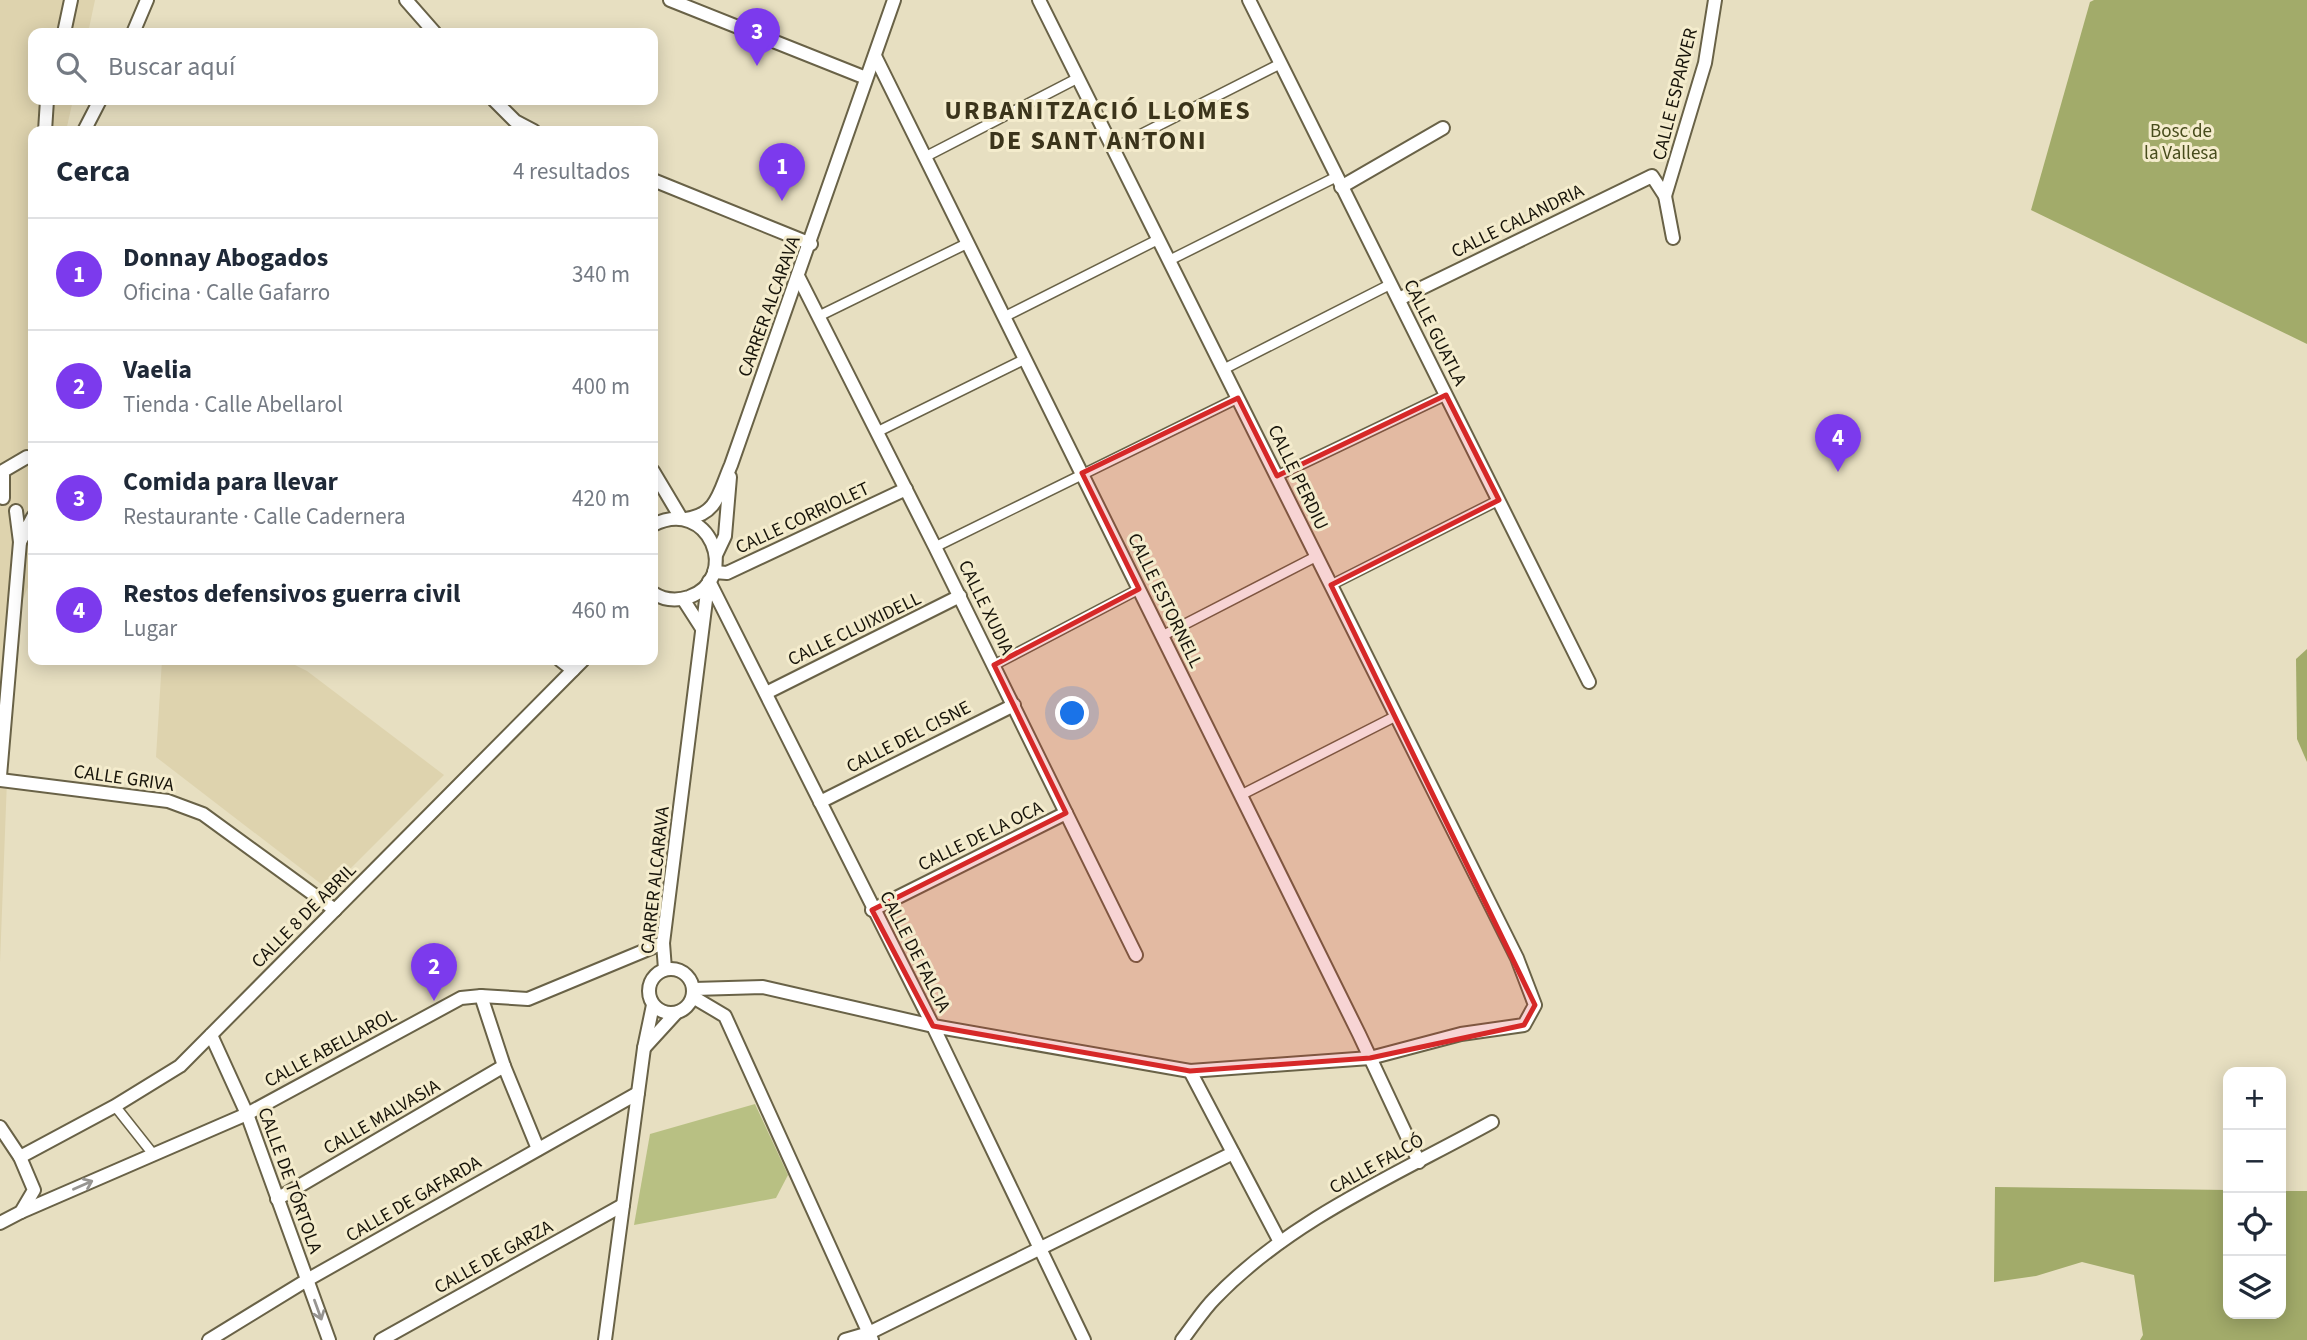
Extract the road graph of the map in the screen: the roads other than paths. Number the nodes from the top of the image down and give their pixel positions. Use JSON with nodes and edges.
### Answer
{"nodes":[{"id":1,"x":71,"y":0,"type":"edge"},
{"id":2,"x":147,"y":0,"type":"edge"},
{"id":3,"x":406,"y":0,"type":"edge"},
{"id":4,"x":894,"y":0,"type":"edge"},
{"id":5,"x":1038,"y":0,"type":"edge"},
{"id":6,"x":1248,"y":0,"type":"edge"},
{"id":7,"x":1715,"y":0,"type":"edge"},
{"id":8,"x":675,"y":1,"type":"edge"},
{"id":9,"x":65,"y":28,"type":"edge"},
{"id":10,"x":135,"y":28,"type":"edge"},
{"id":11,"x":431,"y":28,"type":"edge"},
{"id":12,"x":875,"y":56,"type":"junction"},
{"id":13,"x":1280,"y":64,"type":"junction"},
{"id":14,"x":866,"y":78,"type":"junction"},
{"id":15,"x":1078,"y":78,"type":"junction"},
{"id":16,"x":47,"y":105,"type":"edge"},
{"id":17,"x":97,"y":105,"type":"edge"},
{"id":18,"x":499,"y":105,"type":"edge"},
{"id":19,"x":45,"y":126,"type":"edge"},
{"id":20,"x":87,"y":126,"type":"edge"},
{"id":21,"x":524,"y":126,"type":"edge"},
{"id":22,"x":1443,"y":128,"type":"dead end"},
{"id":23,"x":1114,"y":148,"type":"junction"},
{"id":24,"x":925,"y":157,"type":"junction"},
{"id":25,"x":1338,"y":182,"type":"junction"},
{"id":26,"x":658,"y":186,"type":"edge"},
{"id":27,"x":1665,"y":196,"type":"junction"},
{"id":28,"x":1673,"y":238,"type":"dead end"},
{"id":29,"x":1159,"y":239,"type":"junction"},
{"id":30,"x":968,"y":243,"type":"junction"},
{"id":31,"x":811,"y":244,"type":"junction"},
{"id":32,"x":1170,"y":260,"type":"junction"},
{"id":33,"x":799,"y":278,"type":"junction"},
{"id":34,"x":1391,"y":284,"type":"junction"},
{"id":35,"x":1399,"y":299,"type":"junction"},
{"id":36,"x":819,"y":316,"type":"junction"},
{"id":37,"x":1004,"y":317,"type":"junction"},
{"id":38,"x":1025,"y":359,"type":"junction"},
{"id":39,"x":1224,"y":369,"type":"junction"},
{"id":40,"x":1446,"y":395,"type":"junction"},
{"id":41,"x":1238,"y":398,"type":"junction"},
{"id":42,"x":877,"y":432,"type":"junction"},
{"id":43,"x":28,"y":456,"type":"edge"},
{"id":44,"x":731,"y":465,"type":"junction"},
{"id":45,"x":2,"y":472,"type":"edge"},
{"id":46,"x":1082,"y":474,"type":"junction"},
{"id":47,"x":1277,"y":476,"type":"junction"},
{"id":48,"x":658,"y":479,"type":"edge"},
{"id":49,"x":906,"y":489,"type":"junction"},
{"id":50,"x":1,"y":498,"type":"edge"},
{"id":51,"x":1499,"y":500,"type":"junction"},
{"id":52,"x":16,"y":511,"type":"junction"},
{"id":53,"x":28,"y":514,"type":"edge"},
{"id":54,"x":683,"y":519,"type":"junction"},
{"id":55,"x":658,"y":522,"type":"edge"},
{"id":56,"x":28,"y":525,"type":"edge"},
{"id":57,"x":19,"y":542,"type":"junction"},
{"id":58,"x":936,"y":547,"type":"junction"},
{"id":59,"x":716,"y":555,"type":"junction"},
{"id":60,"x":1317,"y":556,"type":"junction"},
{"id":61,"x":710,"y":579,"type":"junction"},
{"id":62,"x":1331,"y":585,"type":"junction"},
{"id":63,"x":1139,"y":589,"type":"junction"},
{"id":64,"x":658,"y":596,"type":"edge"},
{"id":65,"x":960,"y":596,"type":"junction"},
{"id":66,"x":683,"y":599,"type":"junction"},
{"id":67,"x":702,"y":627,"type":"junction"},
{"id":68,"x":1162,"y":636,"type":"junction"},
{"id":69,"x":566,"y":665,"type":"edge"},
{"id":70,"x":578,"y":665,"type":"edge"},
{"id":71,"x":994,"y":665,"type":"junction"},
{"id":72,"x":573,"y":670,"type":"junction"},
{"id":73,"x":1589,"y":682,"type":"dead end"},
{"id":74,"x":766,"y":693,"type":"junction"},
{"id":75,"x":1014,"y":705,"type":"junction"},
{"id":76,"x":1396,"y":716,"type":"junction"},
{"id":77,"x":0,"y":778,"type":"edge"},
{"id":78,"x":1241,"y":795,"type":"junction"},
{"id":79,"x":820,"y":802,"type":"junction"},
{"id":80,"x":1066,"y":813,"type":"junction"},
{"id":81,"x":335,"y":910,"type":"junction"},
{"id":82,"x":873,"y":910,"type":"junction"},
{"id":83,"x":663,"y":943,"type":"junction"},
{"id":84,"x":1136,"y":955,"type":"dead end"},
{"id":85,"x":665,"y":969,"type":"junction"},
{"id":86,"x":693,"y":993,"type":"junction"},
{"id":87,"x":481,"y":996,"type":"junction"},
{"id":88,"x":653,"y":1005,"type":"junction"},
{"id":89,"x":676,"y":1013,"type":"junction"},
{"id":90,"x":933,"y":1026,"type":"junction"},
{"id":91,"x":211,"y":1035,"type":"junction"},
{"id":92,"x":643,"y":1048,"type":"junction"},
{"id":93,"x":1370,"y":1058,"type":"junction"},
{"id":94,"x":504,"y":1066,"type":"junction"},
{"id":95,"x":1190,"y":1071,"type":"junction"},
{"id":96,"x":638,"y":1093,"type":"junction"},
{"id":97,"x":115,"y":1106,"type":"junction"},
{"id":98,"x":247,"y":1114,"type":"junction"},
{"id":99,"x":1492,"y":1122,"type":"dead end"},
{"id":100,"x":0,"y":1127,"type":"edge"},
{"id":101,"x":538,"y":1149,"type":"junction"},
{"id":102,"x":1233,"y":1153,"type":"junction"},
{"id":103,"x":153,"y":1154,"type":"junction"},
{"id":104,"x":20,"y":1157,"type":"junction"},
{"id":105,"x":1419,"y":1162,"type":"junction"},
{"id":106,"x":276,"y":1199,"type":"junction"},
{"id":107,"x":623,"y":1205,"type":"junction"},
{"id":108,"x":21,"y":1212,"type":"junction"},
{"id":109,"x":0,"y":1223,"type":"edge"},
{"id":110,"x":1280,"y":1242,"type":"junction"},
{"id":111,"x":1042,"y":1249,"type":"junction"},
{"id":112,"x":307,"y":1280,"type":"junction"},
{"id":113,"x":227,"y":1335,"type":"edge"},
{"id":114,"x":871,"y":1337,"type":"edge"},
{"id":115,"x":209,"y":1340,"type":"edge"},
{"id":116,"x":329,"y":1340,"type":"edge"},
{"id":117,"x":381,"y":1340,"type":"edge"},
{"id":118,"x":605,"y":1340,"type":"edge"},
{"id":119,"x":845,"y":1340,"type":"edge"},
{"id":120,"x":1084,"y":1340,"type":"edge"},
{"id":121,"x":1182,"y":1340,"type":"edge"}],
"edges":[{"from":1,"to":9,"type":"street"},
{"from":2,"to":10,"type":"street"},
{"from":3,"to":11,"type":"street"},
{"from":4,"to":12,"type":"street","name":"CARRER ALCARAVA"},
{"from":5,"to":15,"type":"street","name":"CALLE PERDIU"},
{"from":6,"to":13,"type":"street","name":"CALLE GUATLA"},
{"from":7,"to":27,"type":"street","name":"CALLE ESPARVER"},
{"from":8,"to":14,"type":"street"},
{"from":12,"to":14,"type":"street","name":"CARRER ALCARAVA"},
{"from":12,"to":24,"type":"street","name":"CALLE ESTORNELL"},
{"from":13,"to":23,"type":"street"},
{"from":13,"to":25,"type":"street","name":"CALLE GUATLA"},
{"from":14,"to":31,"type":"street","name":"CARRER ALCARAVA"},
{"from":15,"to":23,"type":"street","name":"CALLE PERDIU"},
{"from":15,"to":24,"type":"street"},
{"from":16,"to":19,"type":"street"},
{"from":17,"to":20,"type":"street"},
{"from":18,"to":21,"type":"street"},
{"from":22,"to":25,"type":"street"},
{"from":23,"to":29,"type":"street","name":"CALLE PERDIU"},
{"from":24,"to":30,"type":"street","name":"CALLE ESTORNELL"},
{"from":25,"to":32,"type":"street"},
{"from":25,"to":34,"type":"street","name":"CALLE GUATLA"},
{"from":26,"to":31,"type":"street"},
{"from":27,"to":28,"type":"street"},
{"from":27,"to":35,"type":"street","name":"CALLE CALANDRIA"},
{"from":29,"to":32,"type":"street","name":"CALLE PERDIU"},
{"from":29,"to":37,"type":"street"},
{"from":30,"to":36,"type":"street"},
{"from":30,"to":37,"type":"street","name":"CALLE ESTORNELL"},
{"from":31,"to":33,"type":"street","name":"CARRER ALCARAVA"},
{"from":32,"to":39,"type":"street","name":"CALLE PERDIU"},
{"from":33,"to":36,"type":"street","name":"CALLE XUDIA"},
{"from":33,"to":44,"type":"street","name":"CARRER ALCARAVA"},
{"from":34,"to":35,"type":"street","name":"CALLE GUATLA"},
{"from":34,"to":39,"type":"street"},
{"from":35,"to":40,"type":"street","name":"CALLE GUATLA"},
{"from":36,"to":42,"type":"street","name":"CALLE XUDIA"},
{"from":37,"to":38,"type":"street","name":"CALLE ESTORNELL"},
{"from":38,"to":42,"type":"street"},
{"from":38,"to":46,"type":"street","name":"CALLE ESTORNELL"},
{"from":39,"to":41,"type":"street","name":"CALLE PERDIU"},
{"from":40,"to":47,"type":"street"},
{"from":40,"to":51,"type":"street","name":"CALLE GUATLA"},
{"from":41,"to":46,"type":"street"},
{"from":41,"to":47,"type":"street","name":"CALLE PERDIU"},
{"from":42,"to":49,"type":"street","name":"CALLE XUDIA"},
{"from":43,"to":45,"type":"street"},
{"from":44,"to":54,"type":"street","name":"CARRER ALCARAVA"},
{"from":44,"to":59,"type":"street","name":"CARRER ALCARAVA"},
{"from":45,"to":50,"type":"street"},
{"from":46,"to":58,"type":"street"},
{"from":46,"to":63,"type":"street","name":"CALLE ESTORNELL"},
{"from":47,"to":60,"type":"street","name":"CALLE PERDIU"},
{"from":48,"to":54,"type":"street"},
{"from":49,"to":58,"type":"street","name":"CALLE XUDIA"},
{"from":49,"to":61,"type":"street","name":"CALLE CORRIOLET"},
{"from":50,"to":52,"type":"street"},
{"from":51,"to":62,"type":"street"},
{"from":51,"to":73,"type":"street","name":"CALLE GUATLA"},
{"from":52,"to":53,"type":"street"},
{"from":52,"to":57,"type":"street"},
{"from":54,"to":55,"type":"street","name":"CARRER ALCARAVA"},
{"from":54,"to":59,"type":"street"},
{"from":56,"to":57,"type":"street"},
{"from":57,"to":77,"type":"street"},
{"from":58,"to":65,"type":"street","name":"CALLE XUDIA"},
{"from":59,"to":61,"type":"street","name":"CARRER ALCARAVA"},
{"from":60,"to":62,"type":"street","name":"CALLE PERDIU"},
{"from":60,"to":68,"type":"street"},
{"from":61,"to":66,"type":"street","name":"CALLE CORRIOLET"},
{"from":61,"to":67,"type":"street","name":"CARRER ALCARAVA"},
{"from":61,"to":74,"type":"street","name":"CALLE DE FALCIA"},
{"from":62,"to":76,"type":"street","name":"CALLE PERDIU"},
{"from":63,"to":68,"type":"street","name":"CALLE ESTORNELL"},
{"from":63,"to":71,"type":"street"},
{"from":64,"to":66,"type":"street"},
{"from":65,"to":71,"type":"street","name":"CALLE XUDIA"},
{"from":65,"to":74,"type":"street","name":"CALLE CLUIXIDELL"},
{"from":66,"to":67,"type":"street"},
{"from":67,"to":83,"type":"street","name":"CARRER ALCARAVA"},
{"from":68,"to":78,"type":"street","name":"CALLE ESTORNELL"},
{"from":69,"to":72,"type":"street"},
{"from":70,"to":72,"type":"street","name":"CALLE 8 DE ABRIL"},
{"from":71,"to":75,"type":"street","name":"CALLE XUDIA"},
{"from":72,"to":81,"type":"street","name":"CALLE 8 DE ABRIL"},
{"from":74,"to":79,"type":"street","name":"CALLE DE FALCIA"},
{"from":75,"to":79,"type":"street","name":"CALLE DEL CISNE"},
{"from":75,"to":80,"type":"street","name":"CALLE XUDIA"},
{"from":76,"to":78,"type":"street"},
{"from":76,"to":93,"type":"street","name":"CALLE PERDIU"},
{"from":77,"to":81,"type":"street","name":"CALLE GRIVA"},
{"from":78,"to":93,"type":"street","name":"CALLE ESTORNELL"},
{"from":79,"to":82,"type":"street","name":"CALLE DE FALCIA"},
{"from":80,"to":82,"type":"street","name":"CALLE DE LA OCA"},
{"from":80,"to":84,"type":"street","name":"CALLE XUDIA"},
{"from":81,"to":91,"type":"street","name":"CALLE 8 DE ABRIL"},
{"from":82,"to":90,"type":"street","name":"CALLE DE FALCIA"},
{"from":83,"to":85,"type":"street","name":"CARRER ALCARAVA"},
{"from":83,"to":87,"type":"street","name":"CALLE ABELLAROL"},
{"from":85,"to":86,"type":"street"},
{"from":85,"to":88,"type":"street"},
{"from":86,"to":89,"type":"street"},
{"from":86,"to":90,"type":"street"},
{"from":86,"to":114,"type":"street"},
{"from":87,"to":94,"type":"street"},
{"from":87,"to":98,"type":"street","name":"CALLE ABELLAROL"},
{"from":88,"to":89,"type":"street"},
{"from":88,"to":92,"type":"street"},
{"from":89,"to":92,"type":"street"},
{"from":90,"to":95,"type":"street"},
{"from":90,"to":111,"type":"street","name":"CALLE DE FALCIA"},
{"from":91,"to":97,"type":"street","name":"CALLE 8 DE ABRIL"},
{"from":91,"to":98,"type":"street","name":"CALLE DE TÓRTOLA"},
{"from":92,"to":96,"type":"street"},
{"from":93,"to":95,"type":"street"},
{"from":93,"to":105,"type":"street","name":"CALLE ESTORNELL"},
{"from":94,"to":101,"type":"street"},
{"from":94,"to":106,"type":"street","name":"CALLE MALVASIA"},
{"from":95,"to":102,"type":"street"},
{"from":96,"to":101,"type":"street","name":"CALLE DE GAFARDA"},
{"from":96,"to":107,"type":"street"},
{"from":97,"to":103,"type":"street"},
{"from":97,"to":104,"type":"street","name":"CALLE 8 DE ABRIL"},
{"from":98,"to":103,"type":"street","name":"CALLE ABELLAROL"},
{"from":98,"to":106,"type":"street","name":"CALLE DE TÓRTOLA"},
{"from":99,"to":105,"type":"street","name":"CALLE FALCÓ"},
{"from":100,"to":104,"type":"street"},
{"from":101,"to":112,"type":"street","name":"CALLE DE GAFARDA"},
{"from":102,"to":110,"type":"street"},
{"from":102,"to":111,"type":"street"},
{"from":108,"to":103,"type":"street","name":"CALLE ABELLAROL","one_way":true},
{"from":104,"to":108,"type":"street"},
{"from":105,"to":110,"type":"street","name":"CALLE FALCÓ"},
{"from":106,"to":112,"type":"street","name":"CALLE DE TÓRTOLA"},
{"from":107,"to":117,"type":"street","name":"CALLE DE GARZA"},
{"from":107,"to":118,"type":"street"},
{"from":108,"to":109,"type":"street","name":"CALLE ABELLAROL"},
{"from":110,"to":121,"type":"street","name":"CALLE FALCÓ"},
{"from":111,"to":114,"type":"street"},
{"from":111,"to":120,"type":"street","name":"CALLE DE FALCIA"},
{"from":112,"to":113,"type":"street","name":"CALLE DE GAFARDA"},
{"from":112,"to":116,"type":"street","name":"CALLE DE TÓRTOLA","one_way":true},
{"from":113,"to":115,"type":"street","name":"CALLE DE GAFARDA"},
{"from":114,"to":119,"type":"street"}]}
